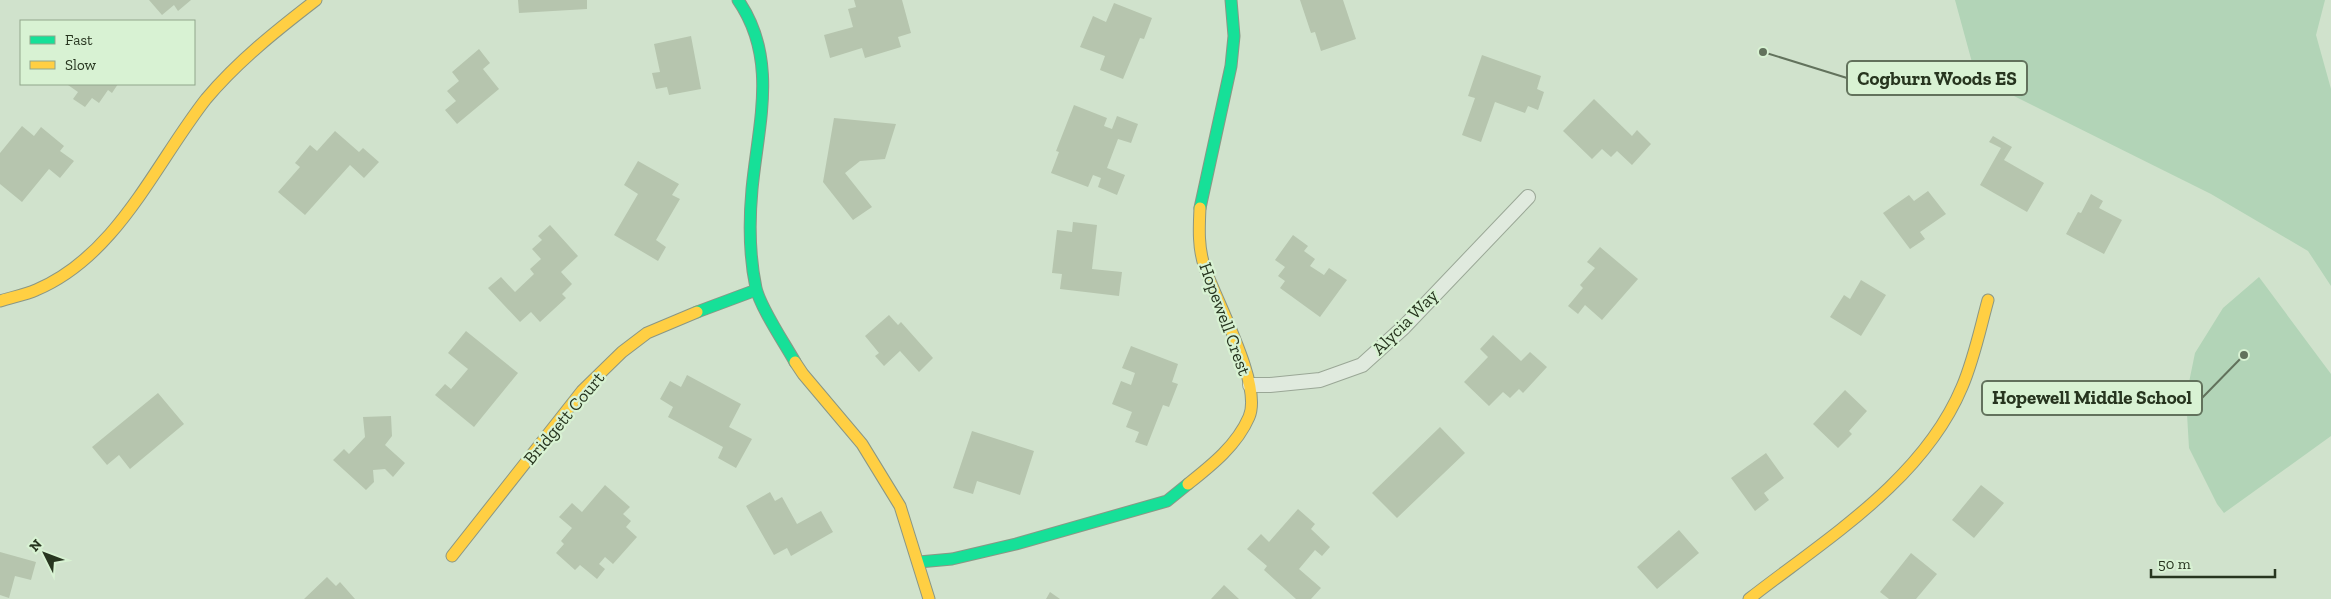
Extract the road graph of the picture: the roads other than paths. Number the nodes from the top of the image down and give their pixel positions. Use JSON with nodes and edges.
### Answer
{"nodes":[{"id":1,"x":316,"y":0,"type":"edge"},
{"id":2,"x":738,"y":0,"type":"edge"},
{"id":3,"x":1231,"y":0,"type":"edge"},
{"id":4,"x":1528,"y":197,"type":"dead end"},
{"id":5,"x":756,"y":290,"type":"junction"},
{"id":6,"x":1988,"y":300,"type":"dead end"},
{"id":7,"x":0,"y":301,"type":"edge"},
{"id":8,"x":1250,"y":385,"type":"junction"},
{"id":9,"x":452,"y":556,"type":"dead end"},
{"id":10,"x":919,"y":562,"type":"junction"},
{"id":11,"x":930,"y":599,"type":"edge"},
{"id":12,"x":1749,"y":599,"type":"edge"}],
"edges":[{"from":1,"to":7,"type":"street"},
{"from":2,"to":5,"type":"street"},
{"from":3,"to":8,"type":"street","name":"Hopewell Crest"},
{"from":4,"to":8,"type":"street","name":"Alycia Way"},
{"from":5,"to":9,"type":"street","name":"Bridgett Court"},
{"from":5,"to":10,"type":"street"},
{"from":6,"to":12,"type":"street"},
{"from":8,"to":10,"type":"street","name":"Hopewell Crest"},
{"from":10,"to":11,"type":"street"}]}
